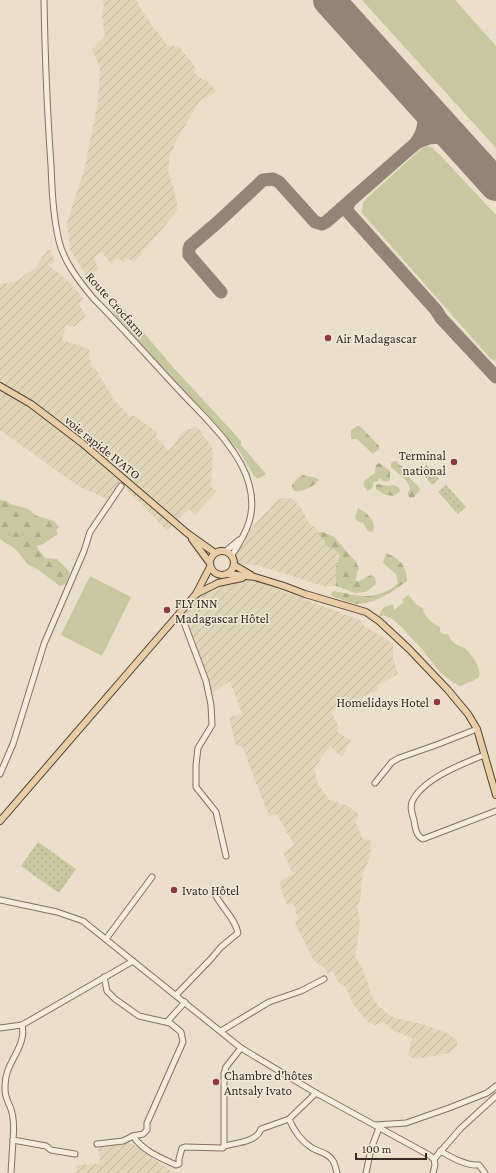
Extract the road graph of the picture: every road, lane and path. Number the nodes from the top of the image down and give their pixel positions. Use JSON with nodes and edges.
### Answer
{"nodes":[{"id":1,"x":44,"y":0,"type":"edge"},
{"id":2,"x":0,"y":386,"type":"edge"},
{"id":3,"x":121,"y":486,"type":"dead end"},
{"id":4,"x":187,"y":533,"type":"junction"},
{"id":5,"x":243,"y":537,"type":"junction"},
{"id":6,"x":226,"y":551,"type":"junction"},
{"id":7,"x":215,"y":553,"type":"junction"},
{"id":8,"x":232,"y":555,"type":"junction"},
{"id":9,"x":210,"y":565,"type":"junction"},
{"id":10,"x":234,"y":565,"type":"junction"},
{"id":11,"x":226,"y":575,"type":"junction"},
{"id":12,"x":254,"y":577,"type":"junction"},
{"id":13,"x":196,"y":594,"type":"junction"},
{"id":14,"x":180,"y":612,"type":"junction"},
{"id":15,"x":476,"y":729,"type":"junction"},
{"id":16,"x":484,"y":755,"type":"junction"},
{"id":17,"x":1,"y":767,"type":"edge"},
{"id":18,"x":0,"y":774,"type":"edge"},
{"id":19,"x":375,"y":783,"type":"dead end"},
{"id":20,"x":496,"y":795,"type":"edge"},
{"id":21,"x":496,"y":811,"type":"edge"},
{"id":22,"x":0,"y":821,"type":"edge"},
{"id":23,"x":226,"y":856,"type":"dead end"},
{"id":24,"x":152,"y":877,"type":"dead end"},
{"id":25,"x":215,"y":894,"type":"dead end"},
{"id":26,"x":0,"y":900,"type":"edge"},
{"id":27,"x":106,"y":939,"type":"junction"},
{"id":28,"x":133,"y":961,"type":"junction"},
{"id":29,"x":104,"y":977,"type":"junction"},
{"id":30,"x":324,"y":979,"type":"dead end"},
{"id":31,"x":176,"y":995,"type":"junction"},
{"id":32,"x":185,"y":1002,"type":"junction"},
{"id":33,"x":167,"y":1022,"type":"junction"},
{"id":34,"x":22,"y":1024,"type":"junction"},
{"id":35,"x":0,"y":1028,"type":"edge"},
{"id":36,"x":221,"y":1031,"type":"junction"},
{"id":37,"x":241,"y":1048,"type":"junction"},
{"id":38,"x":496,"y":1086,"type":"edge"},
{"id":39,"x":316,"y":1093,"type":"junction"},
{"id":40,"x":496,"y":1096,"type":"edge"},
{"id":41,"x":289,"y":1119,"type":"junction"},
{"id":42,"x":377,"y":1126,"type":"junction"},
{"id":43,"x":134,"y":1136,"type":"junction"},
{"id":44,"x":13,"y":1140,"type":"junction"},
{"id":45,"x":97,"y":1144,"type":"dead end"},
{"id":46,"x":224,"y":1146,"type":"junction"},
{"id":47,"x":440,"y":1151,"type":"junction"},
{"id":48,"x":75,"y":1154,"type":"dead end"},
{"id":49,"x":434,"y":1159,"type":"junction"},
{"id":50,"x":11,"y":1173,"type":"edge"},
{"id":51,"x":337,"y":1173,"type":"edge"},
{"id":52,"x":365,"y":1173,"type":"edge"},
{"id":53,"x":434,"y":1173,"type":"edge"},
{"id":54,"x":485,"y":1173,"type":"edge"}],
"edges":[{"from":1,"to":5,"type":"street","name":"Route Crocfarm"},
{"from":2,"to":4,"type":"main road","name":"voie rapide IVATO"},
{"from":3,"to":17,"type":"street"},
{"from":4,"to":7,"type":"main road"},
{"from":4,"to":9,"type":"main road"},
{"from":5,"to":6,"type":"street","name":"Route Crocfarm"},
{"from":5,"to":8,"type":"street","name":"Route Crocfarm"},
{"from":6,"to":7,"type":"main road"},
{"from":6,"to":8,"type":"main road"},
{"from":7,"to":9,"type":"main road"},
{"from":8,"to":10,"type":"main road"},
{"from":9,"to":11,"type":"main road"},
{"from":9,"to":13,"type":"main road"},
{"from":10,"to":11,"type":"main road"},
{"from":10,"to":12,"type":"main road"},
{"from":11,"to":12,"type":"main road"},
{"from":11,"to":13,"type":"main road"},
{"from":12,"to":13,"type":"main road"},
{"from":12,"to":15,"type":"main road"},
{"from":13,"to":14,"type":"main road"},
{"from":14,"to":22,"type":"main road"},
{"from":14,"to":23,"type":"street"},
{"from":15,"to":16,"type":"main road"},
{"from":15,"to":19,"type":"street"},
{"from":16,"to":20,"type":"main road"},
{"from":16,"to":21,"type":"street"},
{"from":17,"to":18,"type":"street"},
{"from":24,"to":27,"type":"street"},
{"from":25,"to":31,"type":"street"},
{"from":26,"to":27,"type":"street"},
{"from":27,"to":28,"type":"street"},
{"from":28,"to":29,"type":"street"},
{"from":28,"to":31,"type":"street"},
{"from":29,"to":33,"type":"street"},
{"from":29,"to":34,"type":"street"},
{"from":30,"to":36,"type":"street"},
{"from":31,"to":32,"type":"street"},
{"from":32,"to":33,"type":"street"},
{"from":32,"to":36,"type":"street"},
{"from":33,"to":43,"type":"street"},
{"from":34,"to":35,"type":"street"},
{"from":34,"to":44,"type":"street"},
{"from":36,"to":37,"type":"street"},
{"from":37,"to":39,"type":"street"},
{"from":37,"to":46,"type":"street"},
{"from":38,"to":42,"type":"street"},
{"from":39,"to":41,"type":"street"},
{"from":39,"to":42,"type":"street"},
{"from":40,"to":47,"type":"street"},
{"from":41,"to":46,"type":"street"},
{"from":41,"to":51,"type":"street"},
{"from":42,"to":49,"type":"street"},
{"from":42,"to":52,"type":"street"},
{"from":43,"to":45,"type":"street"},
{"from":43,"to":46,"type":"street"},
{"from":44,"to":48,"type":"street"},
{"from":44,"to":50,"type":"street"},
{"from":47,"to":49,"type":"street"},
{"from":47,"to":54,"type":"street"},
{"from":49,"to":53,"type":"street"}]}
